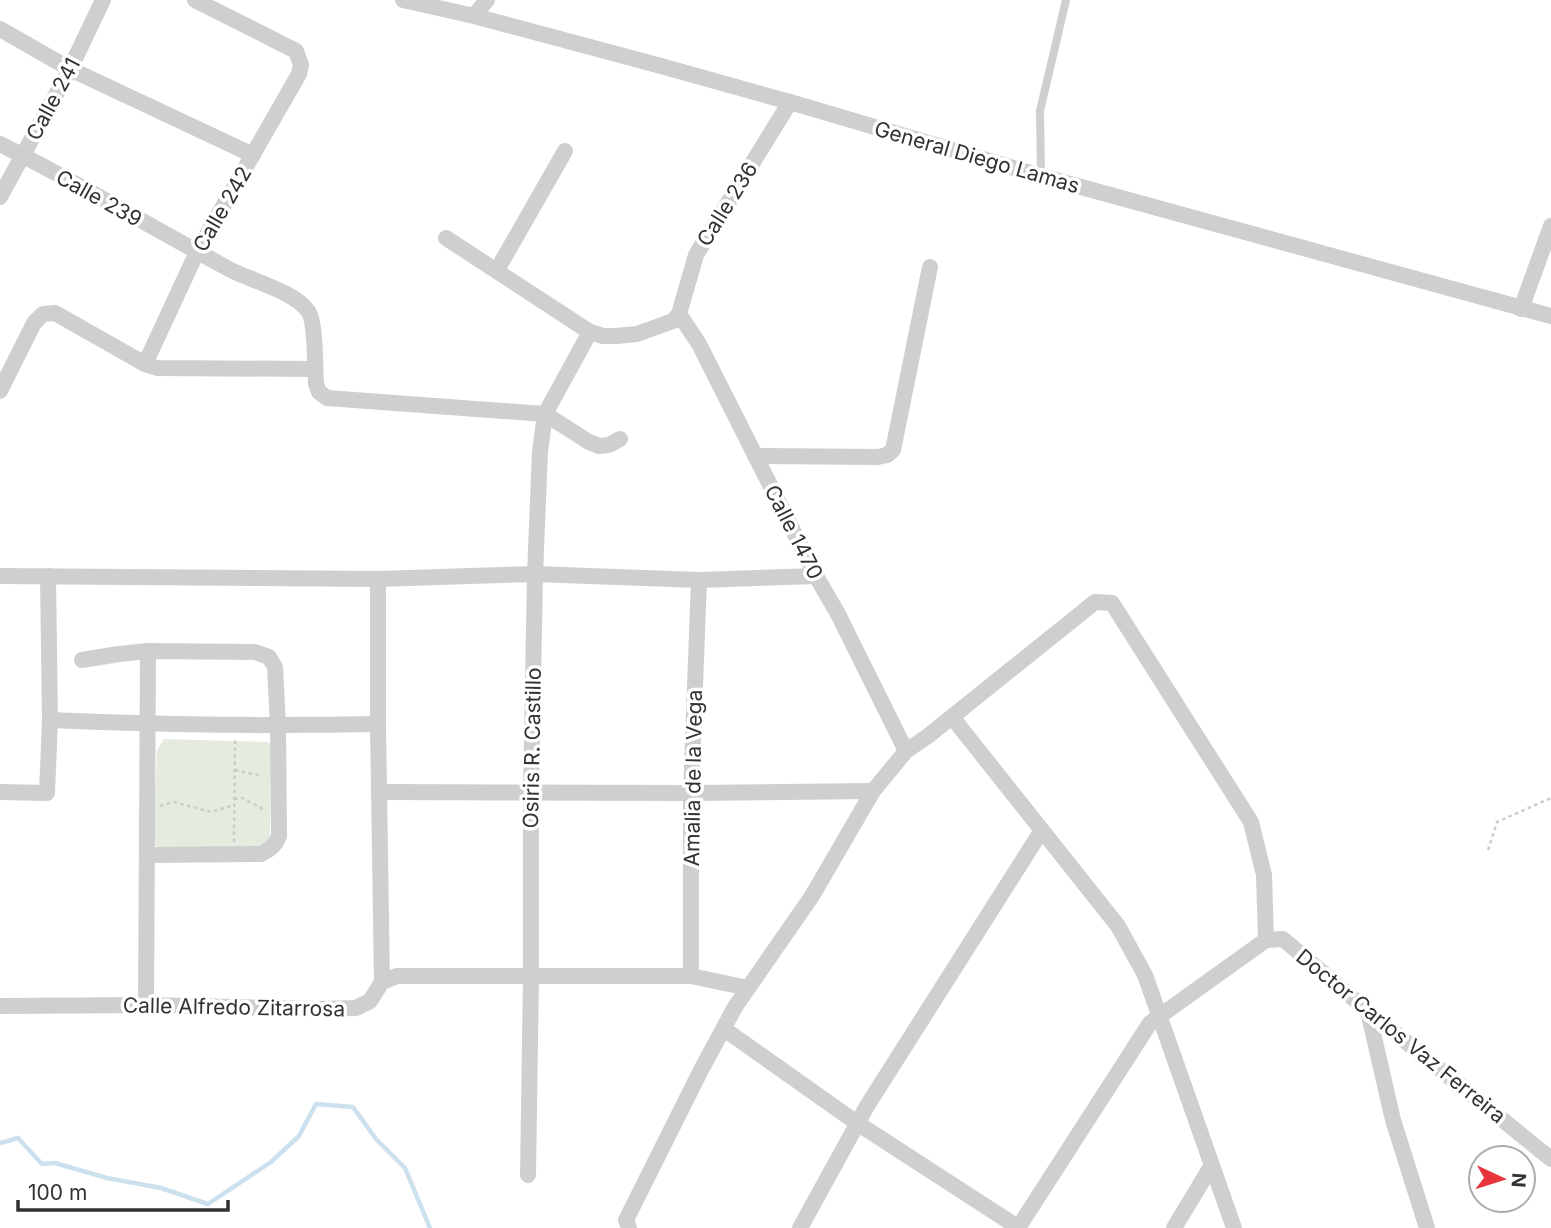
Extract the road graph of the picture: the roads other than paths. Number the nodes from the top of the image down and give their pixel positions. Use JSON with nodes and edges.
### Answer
{"nodes":[{"id":1,"x":103,"y":0,"type":"edge"},
{"id":2,"x":195,"y":0,"type":"edge"},
{"id":3,"x":403,"y":0,"type":"edge"},
{"id":4,"x":486,"y":0,"type":"edge"},
{"id":5,"x":1066,"y":0,"type":"edge"},
{"id":6,"x":474,"y":16,"type":"junction"},
{"id":7,"x":0,"y":29,"type":"edge"},
{"id":8,"x":70,"y":69,"type":"junction"},
{"id":9,"x":790,"y":102,"type":"junction"},
{"id":10,"x":0,"y":145,"type":"edge"},
{"id":11,"x":565,"y":151,"type":"dead end"},
{"id":12,"x":22,"y":156,"type":"junction"},
{"id":13,"x":253,"y":156,"type":"junction"},
{"id":14,"x":1041,"y":176,"type":"junction"},
{"id":15,"x":0,"y":197,"type":"edge"},
{"id":16,"x":1551,"y":226,"type":"edge"},
{"id":17,"x":446,"y":238,"type":"dead end"},
{"id":18,"x":197,"y":252,"type":"junction"},
{"id":19,"x":930,"y":267,"type":"dead end"},
{"id":20,"x":497,"y":270,"type":"junction"},
{"id":21,"x":1521,"y":309,"type":"junction"},
{"id":22,"x":679,"y":314,"type":"junction"},
{"id":23,"x":1551,"y":316,"type":"edge"},
{"id":24,"x":590,"y":332,"type":"junction"},
{"id":25,"x":145,"y":364,"type":"junction"},
{"id":26,"x":314,"y":369,"type":"junction"},
{"id":27,"x":0,"y":391,"type":"edge"},
{"id":28,"x":545,"y":414,"type":"junction"},
{"id":29,"x":620,"y":439,"type":"dead end"},
{"id":30,"x":755,"y":456,"type":"junction"},
{"id":31,"x":535,"y":574,"type":"junction"},
{"id":32,"x":0,"y":576,"type":"edge"},
{"id":33,"x":48,"y":576,"type":"junction"},
{"id":34,"x":816,"y":576,"type":"junction"},
{"id":35,"x":378,"y":579,"type":"junction"},
{"id":36,"x":699,"y":580,"type":"junction"},
{"id":37,"x":148,"y":651,"type":"junction"},
{"id":38,"x":82,"y":660,"type":"dead end"},
{"id":39,"x":952,"y":717,"type":"junction"},
{"id":40,"x":50,"y":720,"type":"junction"},
{"id":41,"x":147,"y":724,"type":"junction"},
{"id":42,"x":378,"y":724,"type":"junction"},
{"id":43,"x":278,"y":726,"type":"junction"},
{"id":44,"x":906,"y":751,"type":"junction"},
{"id":45,"x":873,"y":791,"type":"junction"},
{"id":46,"x":0,"y":792,"type":"edge"},
{"id":47,"x":379,"y":792,"type":"junction"},
{"id":48,"x":531,"y":792,"type":"junction"},
{"id":49,"x":691,"y":793,"type":"junction"},
{"id":50,"x":1042,"y":830,"type":"junction"},
{"id":51,"x":147,"y":855,"type":"junction"},
{"id":52,"x":1266,"y":940,"type":"junction"},
{"id":53,"x":691,"y":976,"type":"junction"},
{"id":54,"x":531,"y":977,"type":"junction"},
{"id":55,"x":382,"y":982,"type":"junction"},
{"id":56,"x":748,"y":988,"type":"junction"},
{"id":57,"x":146,"y":1005,"type":"junction"},
{"id":58,"x":0,"y":1006,"type":"edge"},
{"id":59,"x":1368,"y":1011,"type":"junction"},
{"id":60,"x":1159,"y":1016,"type":"junction"},
{"id":61,"x":724,"y":1029,"type":"junction"},
{"id":62,"x":857,"y":1123,"type":"junction"},
{"id":63,"x":1551,"y":1159,"type":"edge"},
{"id":64,"x":1212,"y":1166,"type":"junction"},
{"id":65,"x":528,"y":1175,"type":"dead end"},
{"id":66,"x":629,"y":1228,"type":"edge"},
{"id":67,"x":800,"y":1228,"type":"edge"},
{"id":68,"x":1019,"y":1228,"type":"edge"},
{"id":69,"x":1174,"y":1228,"type":"edge"},
{"id":70,"x":1234,"y":1228,"type":"edge"},
{"id":71,"x":1427,"y":1228,"type":"edge"}],
"edges":[{"from":1,"to":8,"type":"street","name":"Calle 241"},
{"from":2,"to":13,"type":"street","name":"Calle 242"},
{"from":3,"to":6,"type":"street","name":"General Diego Lamas"},
{"from":4,"to":6,"type":"street"},
{"from":5,"to":14,"type":"lane"},
{"from":6,"to":9,"type":"street","name":"General Diego Lamas"},
{"from":7,"to":8,"type":"street"},
{"from":8,"to":12,"type":"street","name":"Calle 241"},
{"from":8,"to":13,"type":"street"},
{"from":9,"to":14,"type":"street","name":"General Diego Lamas"},
{"from":9,"to":22,"type":"street","name":"Calle 236"},
{"from":10,"to":12,"type":"street","name":"Calle 239"},
{"from":11,"to":20,"type":"street"},
{"from":12,"to":15,"type":"street","name":"Calle 241"},
{"from":12,"to":18,"type":"street","name":"Calle 239"},
{"from":13,"to":18,"type":"street","name":"Calle 242"},
{"from":14,"to":21,"type":"street","name":"General Diego Lamas"},
{"from":16,"to":21,"type":"street"},
{"from":17,"to":20,"type":"street"},
{"from":18,"to":25,"type":"street","name":"Calle 242"},
{"from":18,"to":26,"type":"street","name":"Calle 239"},
{"from":19,"to":30,"type":"street"},
{"from":20,"to":24,"type":"street"},
{"from":21,"to":23,"type":"street","name":"General Diego Lamas"},
{"from":22,"to":24,"type":"street"},
{"from":22,"to":30,"type":"street","name":"Calle 1470"},
{"from":24,"to":28,"type":"street","name":"Osiris R. Castillo"},
{"from":25,"to":26,"type":"street"},
{"from":25,"to":27,"type":"street"},
{"from":26,"to":28,"type":"street"},
{"from":28,"to":29,"type":"street"},
{"from":28,"to":31,"type":"street","name":"Osiris R. Castillo"},
{"from":30,"to":34,"type":"street","name":"Calle 1470"},
{"from":31,"to":35,"type":"street"},
{"from":31,"to":36,"type":"street"},
{"from":31,"to":48,"type":"street","name":"Osiris R. Castillo"},
{"from":32,"to":33,"type":"street"},
{"from":33,"to":35,"type":"street"},
{"from":33,"to":40,"type":"street"},
{"from":34,"to":36,"type":"street"},
{"from":34,"to":44,"type":"street","name":"Calle 1470"},
{"from":35,"to":42,"type":"street"},
{"from":36,"to":49,"type":"street","name":"Amalia de la Vega"},
{"from":37,"to":38,"type":"street"},
{"from":37,"to":41,"type":"street"},
{"from":37,"to":43,"type":"street"},
{"from":39,"to":44,"type":"street"},
{"from":39,"to":50,"type":"street"},
{"from":39,"to":52,"type":"street"},
{"from":40,"to":41,"type":"street"},
{"from":40,"to":46,"type":"street"},
{"from":41,"to":43,"type":"street"},
{"from":41,"to":51,"type":"street"},
{"from":42,"to":43,"type":"street"},
{"from":42,"to":47,"type":"street"},
{"from":43,"to":51,"type":"street"},
{"from":44,"to":45,"type":"street"},
{"from":45,"to":49,"type":"street"},
{"from":45,"to":56,"type":"street"},
{"from":47,"to":48,"type":"street"},
{"from":47,"to":55,"type":"street"},
{"from":48,"to":49,"type":"street"},
{"from":48,"to":54,"type":"street","name":"Osiris R. Castillo"},
{"from":49,"to":53,"type":"street","name":"Amalia de la Vega"},
{"from":50,"to":60,"type":"street"},
{"from":50,"to":62,"type":"street"},
{"from":51,"to":57,"type":"street"},
{"from":52,"to":59,"type":"street","name":"Doctor Carlos Vaz Ferreira"},
{"from":52,"to":60,"type":"street"},
{"from":53,"to":54,"type":"street"},
{"from":53,"to":56,"type":"street"},
{"from":54,"to":55,"type":"street"},
{"from":54,"to":65,"type":"street","name":"Osiris R. Castillo"},
{"from":55,"to":57,"type":"street","name":"Calle Alfredo Zitarrosa"},
{"from":56,"to":61,"type":"street"},
{"from":57,"to":58,"type":"street","name":"Calle Alfredo Zitarrosa"},
{"from":59,"to":63,"type":"street","name":"Doctor Carlos Vaz Ferreira"},
{"from":59,"to":71,"type":"street"},
{"from":60,"to":64,"type":"street"},
{"from":60,"to":68,"type":"street"},
{"from":61,"to":62,"type":"street"},
{"from":61,"to":66,"type":"street"},
{"from":62,"to":67,"type":"street"},
{"from":62,"to":68,"type":"street"},
{"from":64,"to":69,"type":"street"},
{"from":64,"to":70,"type":"street"}]}
